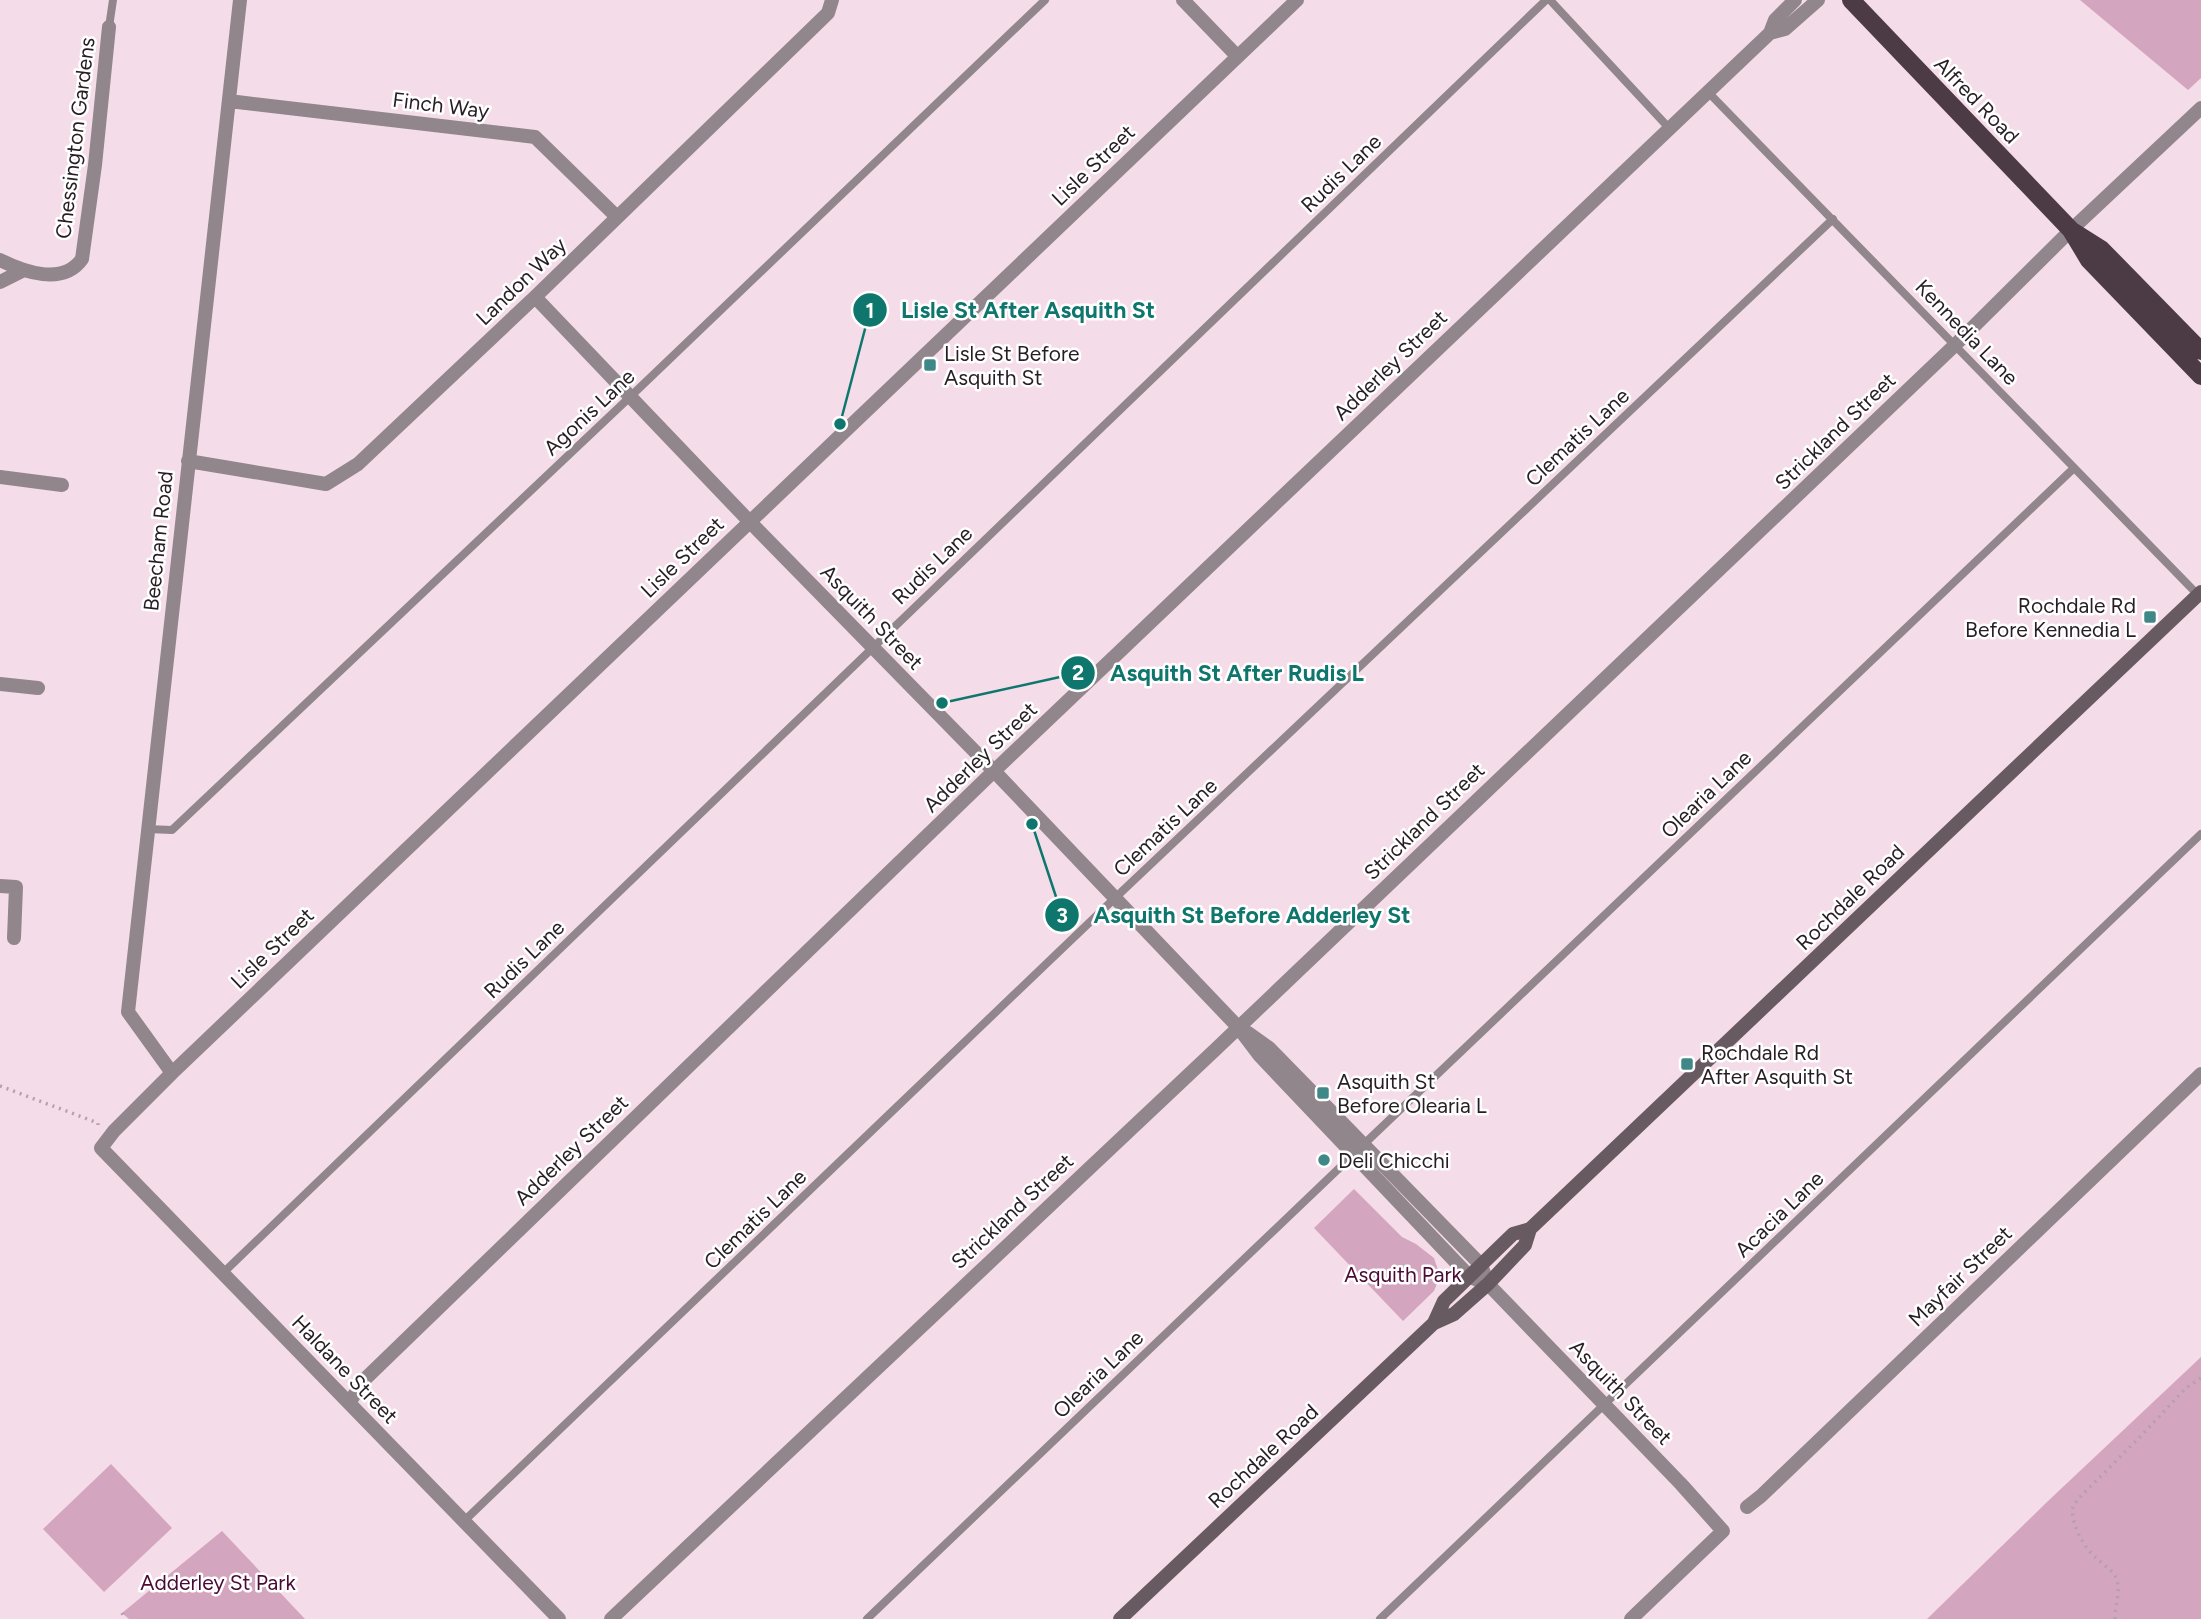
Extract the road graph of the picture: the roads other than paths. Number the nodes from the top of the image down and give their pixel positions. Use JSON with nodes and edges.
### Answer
{"nodes":[{"id":1,"x":113,"y":0,"type":"edge"},
{"id":2,"x":240,"y":0,"type":"edge"},
{"id":3,"x":832,"y":0,"type":"edge"},
{"id":4,"x":1045,"y":0,"type":"edge"},
{"id":5,"x":1183,"y":0,"type":"edge"},
{"id":6,"x":1297,"y":0,"type":"edge"},
{"id":7,"x":1548,"y":0,"type":"edge"},
{"id":8,"x":1794,"y":0,"type":"edge"},
{"id":9,"x":1818,"y":0,"type":"edge"},
{"id":10,"x":1852,"y":0,"type":"edge"},
{"id":11,"x":109,"y":27,"type":"joint"},
{"id":12,"x":1770,"y":33,"type":"junction"},
{"id":13,"x":1237,"y":57,"type":"junction"},
{"id":14,"x":1707,"y":91,"type":"junction"},
{"id":15,"x":229,"y":101,"type":"junction"},
{"id":16,"x":2201,"y":108,"type":"edge"},
{"id":17,"x":1670,"y":128,"type":"junction"},
{"id":18,"x":617,"y":217,"type":"junction"},
{"id":19,"x":1833,"y":219,"type":"junction"},
{"id":20,"x":2071,"y":230,"type":"junction"},
{"id":21,"x":0,"y":260,"type":"edge"},
{"id":22,"x":22,"y":271,"type":"junction"},
{"id":23,"x":0,"y":282,"type":"edge"},
{"id":24,"x":535,"y":297,"type":"junction"},
{"id":25,"x":1955,"y":345,"type":"junction"},
{"id":26,"x":2201,"y":351,"type":"edge"},
{"id":27,"x":2201,"y":376,"type":"edge"},
{"id":28,"x":631,"y":396,"type":"junction"},
{"id":29,"x":188,"y":461,"type":"junction"},
{"id":30,"x":2074,"y":468,"type":"junction"},
{"id":31,"x":0,"y":477,"type":"edge"},
{"id":32,"x":62,"y":485,"type":"dead end"},
{"id":33,"x":749,"y":521,"type":"junction"},
{"id":34,"x":2200,"y":593,"type":"edge"},
{"id":35,"x":872,"y":648,"type":"junction"},
{"id":36,"x":0,"y":684,"type":"edge"},
{"id":37,"x":37,"y":688,"type":"dead end"},
{"id":38,"x":994,"y":771,"type":"junction"},
{"id":39,"x":147,"y":828,"type":"junction"},
{"id":40,"x":2201,"y":834,"type":"edge"},
{"id":41,"x":0,"y":886,"type":"edge"},
{"id":42,"x":1115,"y":898,"type":"junction"},
{"id":43,"x":14,"y":938,"type":"dead end"},
{"id":44,"x":1238,"y":1027,"type":"junction"},
{"id":45,"x":172,"y":1073,"type":"junction"},
{"id":46,"x":2201,"y":1074,"type":"edge"},
{"id":47,"x":101,"y":1148,"type":"joint"},
{"id":48,"x":1358,"y":1150,"type":"junction"},
{"id":49,"x":1530,"y":1229,"type":"junction"},
{"id":50,"x":1481,"y":1265,"type":"junction"},
{"id":51,"x":222,"y":1274,"type":"junction"},
{"id":52,"x":1470,"y":1277,"type":"junction"},
{"id":53,"x":1488,"y":1284,"type":"junction"},
{"id":54,"x":1434,"y":1323,"type":"junction"},
{"id":55,"x":349,"y":1403,"type":"junction"},
{"id":56,"x":1605,"y":1405,"type":"junction"},
{"id":57,"x":1747,"y":1507,"type":"dead end"},
{"id":58,"x":463,"y":1522,"type":"junction"},
{"id":59,"x":559,"y":1619,"type":"edge"},
{"id":60,"x":611,"y":1619,"type":"edge"},
{"id":61,"x":867,"y":1619,"type":"edge"},
{"id":62,"x":1120,"y":1619,"type":"edge"},
{"id":63,"x":1380,"y":1619,"type":"edge"},
{"id":64,"x":1631,"y":1619,"type":"edge"}],
"edges":[{"from":1,"to":11,"type":"lane","name":"Chessington Gardens"},
{"from":2,"to":15,"type":"street","name":"Beecham Road"},
{"from":3,"to":18,"type":"street","name":"Landon Way"},
{"from":4,"to":28,"type":"lane","name":"Agonis Lane"},
{"from":5,"to":13,"type":"street"},
{"from":6,"to":13,"type":"street","name":"Lisle Street"},
{"from":7,"to":17,"type":"lane","name":"Rudis Lane"},
{"from":7,"to":35,"type":"lane","name":"Rudis Lane"},
{"from":8,"to":12,"type":"street","name":"Adderley Street"},
{"from":9,"to":12,"type":"street","name":"Adderley Street"},
{"from":10,"to":20,"type":"main road","name":"Alfred Road"},
{"from":11,"to":22,"type":"street","name":"Chessington Gardens"},
{"from":12,"to":14,"type":"street","name":"Adderley Street"},
{"from":13,"to":33,"type":"street","name":"Lisle Street"},
{"from":14,"to":17,"type":"street","name":"Adderley Street"},
{"from":14,"to":19,"type":"lane","name":"Kennedia Lane"},
{"from":15,"to":18,"type":"street","name":"Finch Way"},
{"from":15,"to":29,"type":"street","name":"Beecham Road"},
{"from":16,"to":20,"type":"street","name":"Strickland Street"},
{"from":17,"to":38,"type":"street","name":"Adderley Street"},
{"from":18,"to":24,"type":"street","name":"Landon Way"},
{"from":19,"to":25,"type":"lane","name":"Kennedia Lane"},
{"from":19,"to":42,"type":"lane","name":"Clematis Lane"},
{"from":20,"to":25,"type":"street","name":"Strickland Street"},
{"from":20,"to":26,"type":"main road","name":"Alfred Road"},
{"from":20,"to":27,"type":"main road","name":"Alfred Road"},
{"from":21,"to":22,"type":"street","name":"Chessington Gardens"},
{"from":22,"to":23,"type":"street","name":"Chessington Gardens"},
{"from":24,"to":28,"type":"street","name":"Asquith Street"},
{"from":24,"to":29,"type":"street","name":"Landon Way"},
{"from":25,"to":30,"type":"lane","name":"Kennedia Lane"},
{"from":25,"to":44,"type":"street","name":"Strickland Street"},
{"from":28,"to":33,"type":"street","name":"Asquith Street"},
{"from":28,"to":39,"type":"lane","name":"Agonis Lane"},
{"from":29,"to":39,"type":"street","name":"Beecham Road"},
{"from":30,"to":34,"type":"lane","name":"Kennedia Lane"},
{"from":30,"to":48,"type":"lane","name":"Olearia Lane"},
{"from":31,"to":32,"type":"street"},
{"from":33,"to":35,"type":"street","name":"Asquith Street"},
{"from":33,"to":45,"type":"street","name":"Lisle Street"},
{"from":34,"to":49,"type":"main road","name":"Rochdale Road"},
{"from":35,"to":38,"type":"street","name":"Asquith Street"},
{"from":35,"to":51,"type":"lane","name":"Rudis Lane"},
{"from":36,"to":37,"type":"street"},
{"from":38,"to":42,"type":"street","name":"Asquith Street"},
{"from":38,"to":55,"type":"street","name":"Adderley Street"},
{"from":39,"to":45,"type":"street","name":"Beecham Road"},
{"from":40,"to":56,"type":"lane","name":"Acacia Lane"},
{"from":41,"to":43,"type":"street"},
{"from":42,"to":44,"type":"street","name":"Asquith Street"},
{"from":42,"to":58,"type":"lane","name":"Clematis Lane"},
{"from":44,"to":48,"type":"street","name":"Asquith Street"},
{"from":44,"to":60,"type":"street","name":"Strickland Street"},
{"from":45,"to":47,"type":"street","name":"Lisle Street"},
{"from":46,"to":57,"type":"street","name":"Mayfair Street"},
{"from":47,"to":51,"type":"street","name":"Haldane Street"},
{"from":48,"to":50,"type":"street","name":"Asquith Street"},
{"from":48,"to":52,"type":"street","name":"Asquith Street"},
{"from":48,"to":61,"type":"lane","name":"Olearia Lane"},
{"from":49,"to":50,"type":"main road","name":"Rochdale Road"},
{"from":49,"to":53,"type":"main road","name":"Rochdale Road"},
{"from":50,"to":52,"type":"main road","name":"Rochdale Road"},
{"from":50,"to":53,"type":"street","name":"Asquith Street"},
{"from":51,"to":55,"type":"street","name":"Haldane Street"},
{"from":52,"to":53,"type":"street","name":"Asquith Street"},
{"from":52,"to":54,"type":"main road","name":"Rochdale Road"},
{"from":53,"to":54,"type":"main road","name":"Rochdale Road"},
{"from":53,"to":56,"type":"street","name":"Asquith Street"},
{"from":54,"to":62,"type":"main road","name":"Rochdale Road"},
{"from":55,"to":58,"type":"street","name":"Haldane Street"},
{"from":56,"to":63,"type":"lane","name":"Acacia Lane"},
{"from":56,"to":64,"type":"street","name":"Asquith Street"},
{"from":58,"to":59,"type":"street","name":"Haldane Street"}]}
